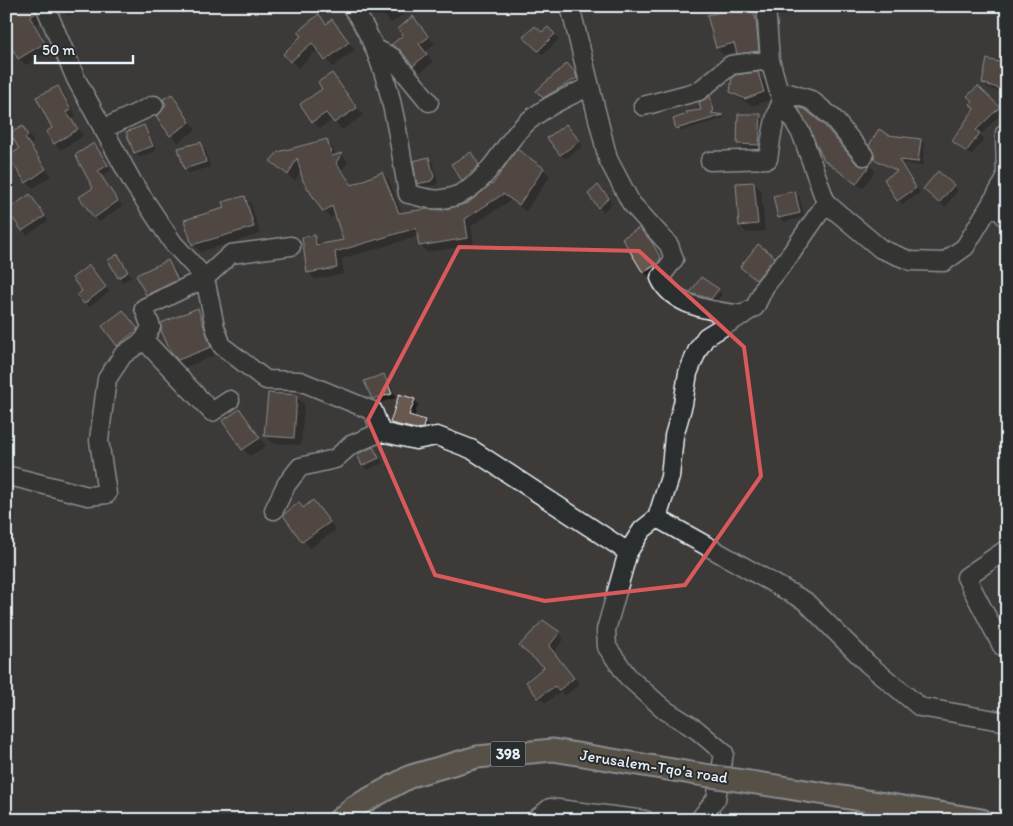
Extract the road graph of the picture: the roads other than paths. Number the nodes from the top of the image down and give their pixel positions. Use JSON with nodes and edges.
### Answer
{"nodes":[{"id":1,"x":45,"y":6,"type":"edge"},
{"id":2,"x":352,"y":6,"type":"edge"},
{"id":3,"x":570,"y":6,"type":"edge"},
{"id":4,"x":766,"y":6,"type":"edge"},
{"id":5,"x":376,"y":49,"type":"junction"},
{"id":6,"x":770,"y":60,"type":"junction"},
{"id":7,"x":589,"y":87,"type":"junction"},
{"id":8,"x":782,"y":99,"type":"junction"},
{"id":9,"x":429,"y":102,"type":"dead end"},
{"id":10,"x":154,"y":105,"type":"dead end"},
{"id":11,"x":643,"y":106,"type":"dead end"},
{"id":12,"x":104,"y":130,"type":"junction"},
{"id":13,"x":1005,"y":133,"type":"dead end"},
{"id":14,"x":864,"y":156,"type":"dead end"},
{"id":15,"x":710,"y":161,"type":"dead end"},
{"id":16,"x":992,"y":201,"type":"junction"},
{"id":17,"x":826,"y":203,"type":"junction"},
{"id":18,"x":1007,"y":219,"type":"edge"},
{"id":19,"x":291,"y":246,"type":"dead end"},
{"id":20,"x":205,"y":278,"type":"junction"},
{"id":21,"x":743,"y":315,"type":"junction"},
{"id":22,"x":144,"y":340,"type":"junction"},
{"id":23,"x":230,"y":400,"type":"dead end"},
{"id":24,"x":381,"y":432,"type":"junction"},
{"id":25,"x":6,"y":475,"type":"edge"},
{"id":26,"x":274,"y":510,"type":"dead end"},
{"id":27,"x":657,"y":518,"type":"junction"},
{"id":28,"x":1007,"y":549,"type":"edge"},
{"id":29,"x":628,"y":552,"type":"junction"},
{"id":30,"x":1007,"y":648,"type":"edge"},
{"id":31,"x":1007,"y":722,"type":"edge"},
{"id":32,"x":339,"y":820,"type":"edge"},
{"id":33,"x":535,"y":820,"type":"edge"},
{"id":34,"x":645,"y":820,"type":"edge"},
{"id":35,"x":699,"y":820,"type":"edge"},
{"id":36,"x":982,"y":820,"type":"edge"}],
"edges":[{"from":1,"to":12,"type":"street"},
{"from":2,"to":5,"type":"street"},
{"from":3,"to":7,"type":"street"},
{"from":4,"to":6,"type":"street"},
{"from":5,"to":7,"type":"street"},
{"from":5,"to":9,"type":"street"},
{"from":6,"to":8,"type":"street"},
{"from":6,"to":11,"type":"street"},
{"from":7,"to":21,"type":"street"},
{"from":8,"to":14,"type":"street"},
{"from":8,"to":15,"type":"street"},
{"from":8,"to":17,"type":"street"},
{"from":10,"to":12,"type":"street"},
{"from":12,"to":20,"type":"street"},
{"from":13,"to":16,"type":"street"},
{"from":16,"to":17,"type":"street"},
{"from":16,"to":18,"type":"street"},
{"from":17,"to":21,"type":"street"},
{"from":19,"to":20,"type":"street"},
{"from":20,"to":22,"type":"street"},
{"from":20,"to":24,"type":"street"},
{"from":21,"to":27,"type":"street"},
{"from":22,"to":23,"type":"street"},
{"from":22,"to":25,"type":"street"},
{"from":24,"to":26,"type":"street"},
{"from":24,"to":29,"type":"street"},
{"from":27,"to":29,"type":"street"},
{"from":27,"to":31,"type":"street"},
{"from":28,"to":30,"type":"street"},
{"from":29,"to":35,"type":"street"},
{"from":32,"to":36,"type":"main road","name":"Jerusalem-Tqo'a road","number":"398","bridge":true},
{"from":33,"to":34,"type":"street"}]}
